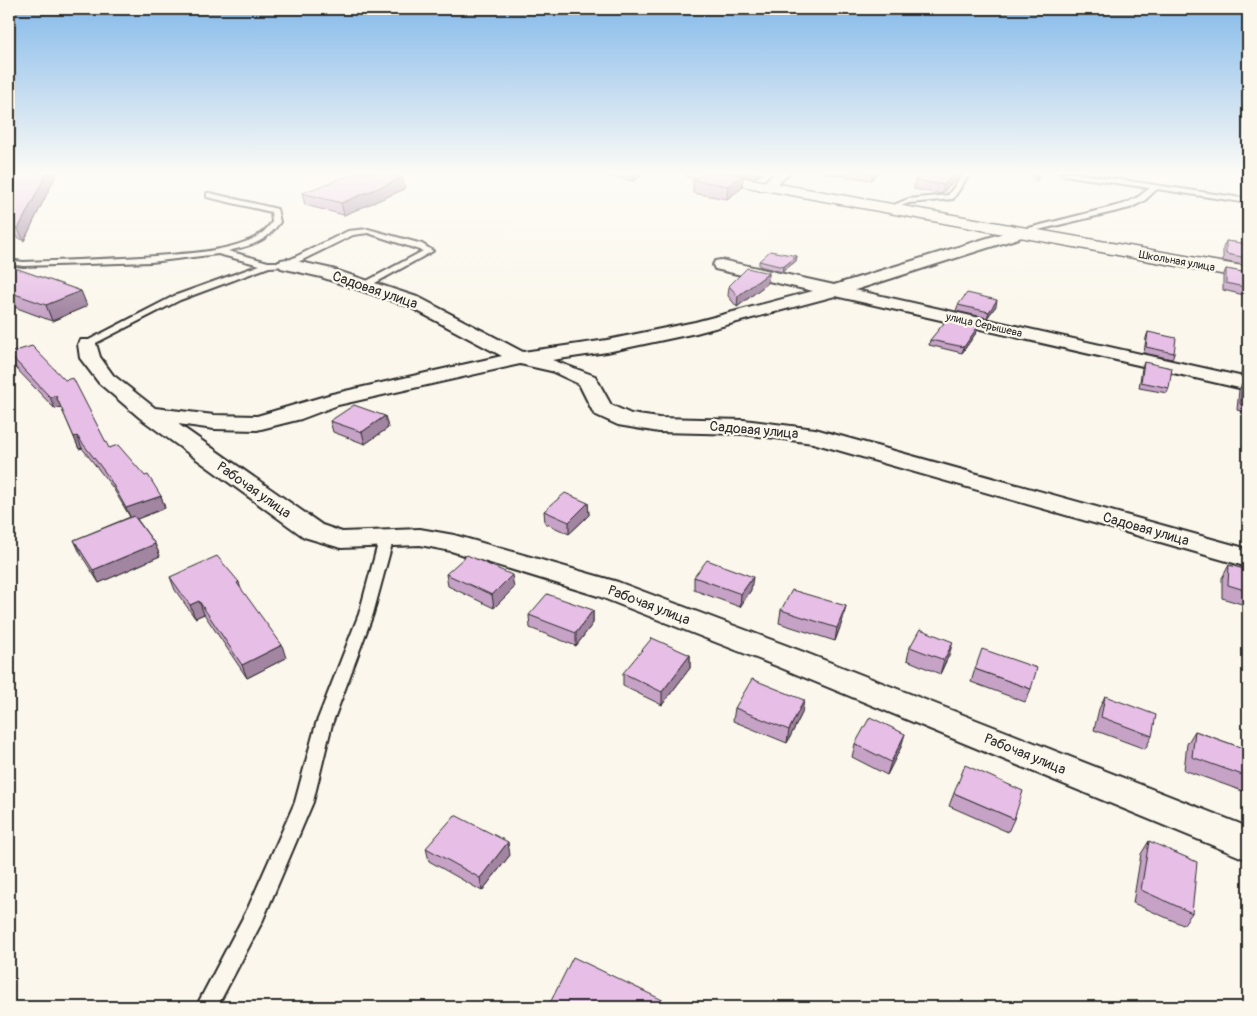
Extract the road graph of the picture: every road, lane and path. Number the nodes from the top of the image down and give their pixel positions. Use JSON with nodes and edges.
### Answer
{"nodes":[{"id":1,"x":276,"y":220,"type":"edge"},
{"id":2,"x":951,"y":220,"type":"edge"},
{"id":3,"x":1070,"y":220,"type":"edge"},
{"id":4,"x":1020,"y":233,"type":"junction"},
{"id":5,"x":216,"y":250,"type":"junction"},
{"id":6,"x":9,"y":262,"type":"edge"},
{"id":7,"x":23,"y":264,"type":"junction"},
{"id":8,"x":278,"y":265,"type":"junction"},
{"id":9,"x":721,"y":265,"type":"dead end"},
{"id":10,"x":9,"y":268,"type":"edge"},
{"id":11,"x":1248,"y":273,"type":"edge"},
{"id":12,"x":366,"y":285,"type":"junction"},
{"id":13,"x":834,"y":291,"type":"junction"},
{"id":14,"x":88,"y":344,"type":"joint"},
{"id":15,"x":520,"y":358,"type":"junction"},
{"id":16,"x":1248,"y":384,"type":"edge"},
{"id":17,"x":148,"y":413,"type":"junction"},
{"id":18,"x":386,"y":540,"type":"junction"},
{"id":19,"x":1248,"y":558,"type":"edge"},
{"id":20,"x":1248,"y":844,"type":"edge"},
{"id":21,"x":206,"y":1007,"type":"edge"}],
"edges":[{"from":1,"to":5,"type":"lane"},
{"from":2,"to":4,"type":"main road","name":"Школьная улица"},
{"from":3,"to":4,"type":"lane"},
{"from":4,"to":11,"type":"main road","name":"Школьная улица"},
{"from":4,"to":13,"type":"street"},
{"from":5,"to":7,"type":"lane"},
{"from":5,"to":8,"type":"lane"},
{"from":6,"to":7,"type":"lane"},
{"from":7,"to":10,"type":"lane"},
{"from":8,"to":12,"type":"street","name":"Садовая улица"},
{"from":8,"to":12,"type":"lane"},
{"from":8,"to":14,"type":"lane"},
{"from":9,"to":13,"type":"street","name":"улица Серышева"},
{"from":12,"to":15,"type":"street","name":"Садовая улица"},
{"from":13,"to":15,"type":"street"},
{"from":13,"to":16,"type":"street","name":"улица Серышева"},
{"from":14,"to":17,"type":"street","name":"Рабочая улица"},
{"from":15,"to":17,"type":"street"},
{"from":15,"to":19,"type":"street","name":"Садовая улица"},
{"from":17,"to":18,"type":"street","name":"Рабочая улица"},
{"from":18,"to":20,"type":"street","name":"Рабочая улица"},
{"from":18,"to":21,"type":"lane"}]}
